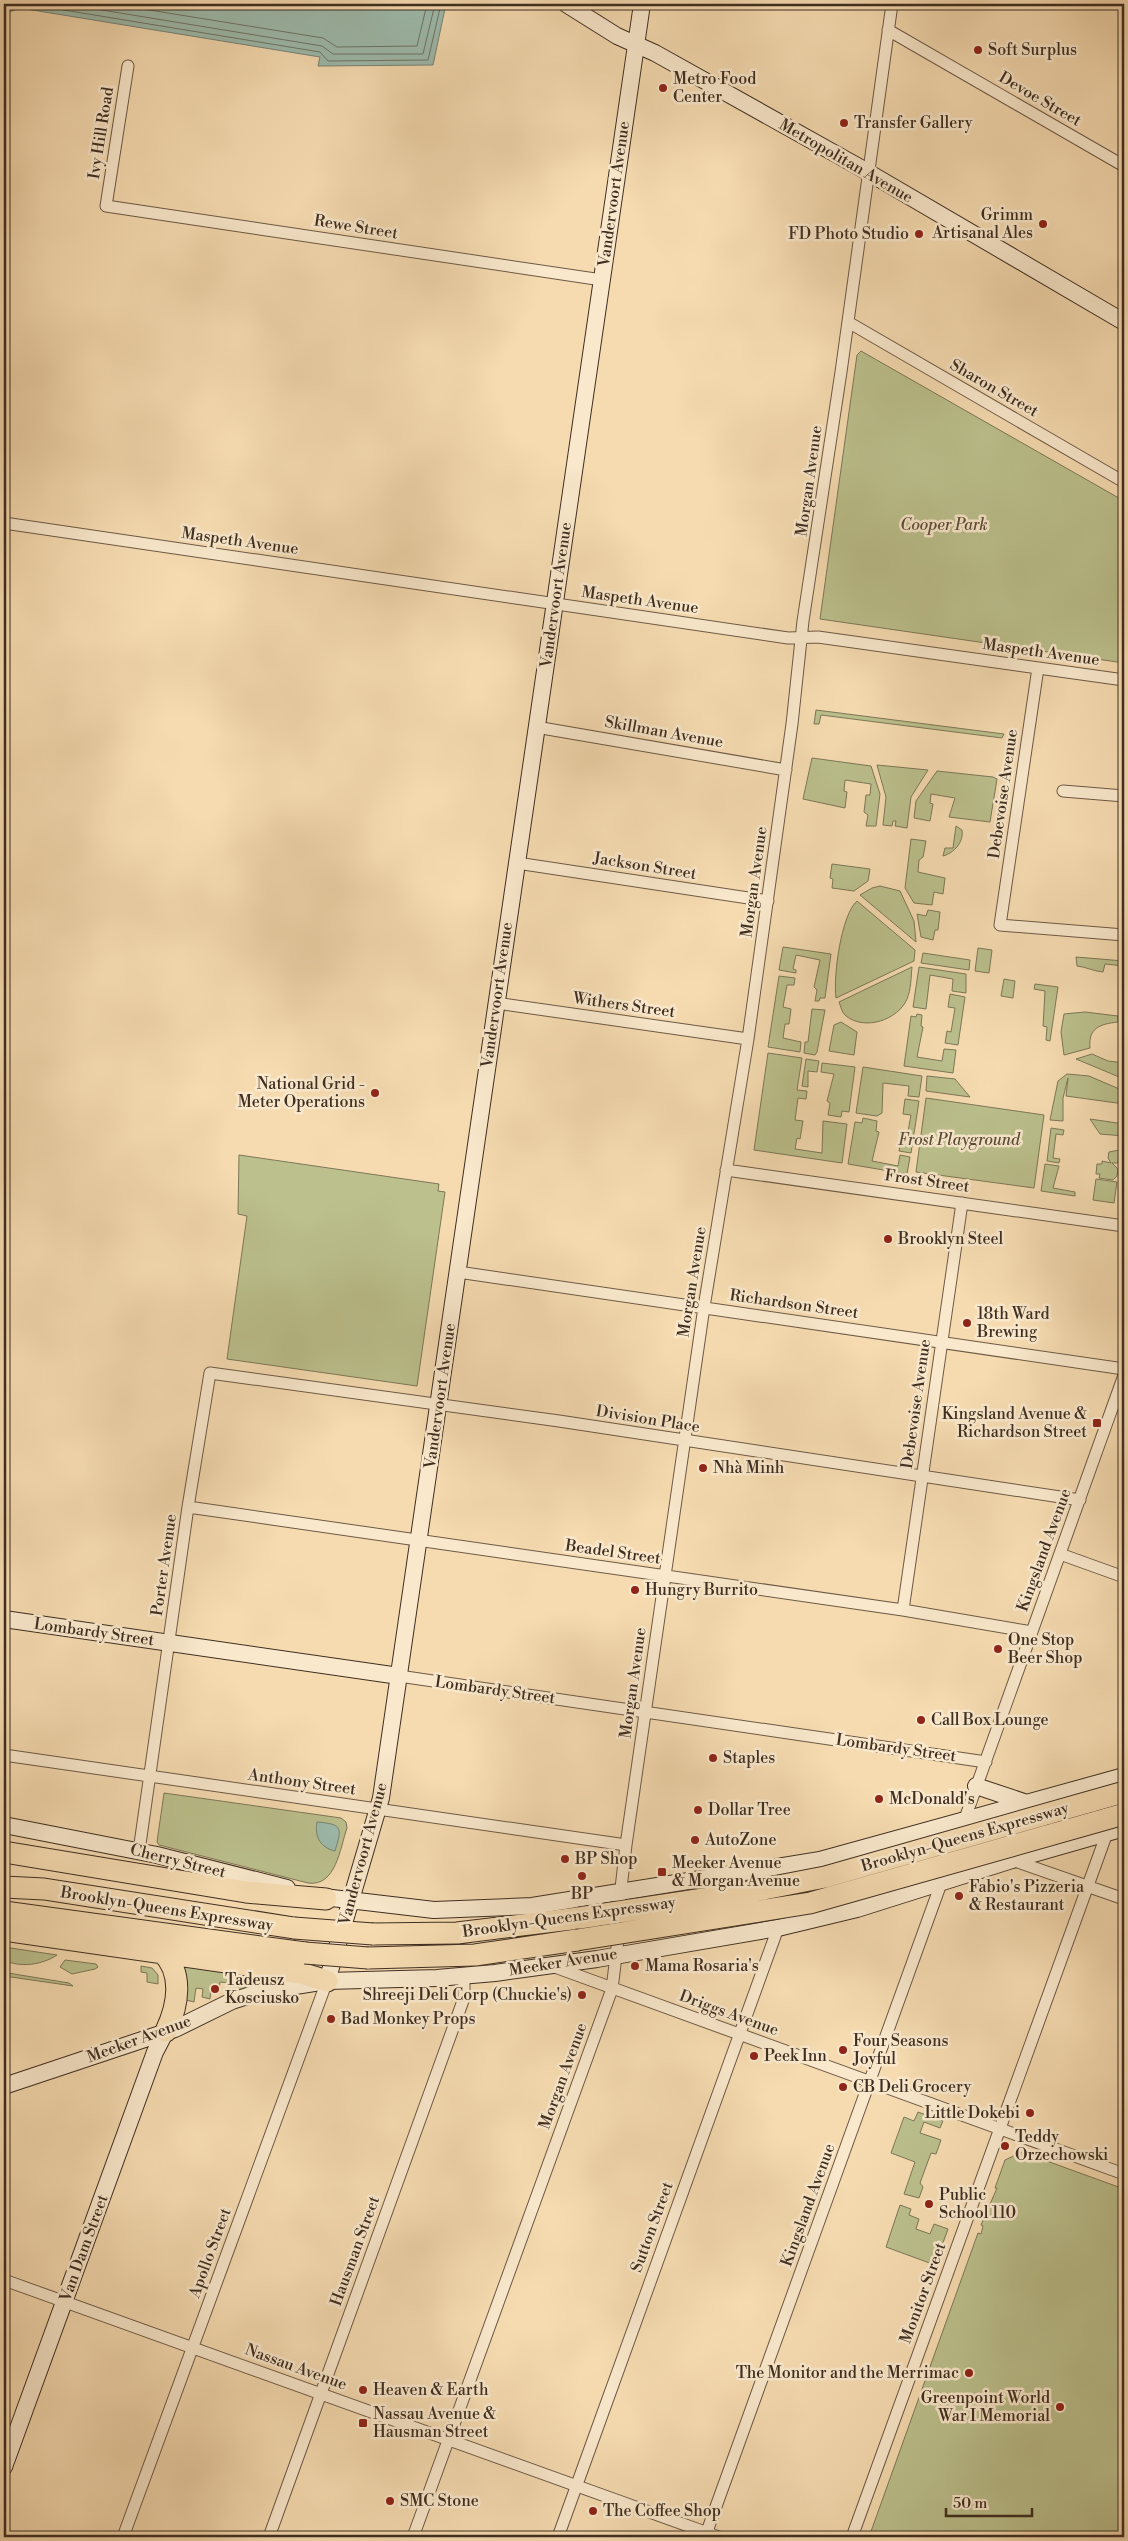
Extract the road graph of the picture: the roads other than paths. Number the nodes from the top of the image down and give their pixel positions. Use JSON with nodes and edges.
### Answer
{"nodes":[{"id":1,"x":566,"y":4,"type":"edge"},
{"id":2,"x":642,"y":4,"type":"edge"},
{"id":3,"x":892,"y":4,"type":"edge"},
{"id":4,"x":888,"y":30,"type":"junction"},
{"id":5,"x":636,"y":44,"type":"junction"},
{"id":6,"x":128,"y":66,"type":"dead end"},
{"id":7,"x":1124,"y":166,"type":"edge"},
{"id":8,"x":868,"y":174,"type":"junction"},
{"id":9,"x":106,"y":206,"type":"joint"},
{"id":10,"x":602,"y":280,"type":"junction"},
{"id":11,"x":1123,"y":318,"type":"edge"},
{"id":12,"x":848,"y":322,"type":"junction"},
{"id":13,"x":1124,"y":482,"type":"edge"},
{"id":14,"x":4,"y":523,"type":"edge"},
{"id":15,"x":555,"y":604,"type":"junction"},
{"id":16,"x":802,"y":638,"type":"junction"},
{"id":17,"x":1038,"y":668,"type":"junction"},
{"id":18,"x":1124,"y":680,"type":"edge"},
{"id":19,"x":536,"y":727,"type":"junction"},
{"id":20,"x":786,"y":770,"type":"junction"},
{"id":21,"x":1063,"y":791,"type":"dead end"},
{"id":22,"x":1124,"y":796,"type":"edge"},
{"id":23,"x":517,"y":863,"type":"junction"},
{"id":24,"x":768,"y":901,"type":"junction"},
{"id":25,"x":1124,"y":935,"type":"edge"},
{"id":26,"x":496,"y":1003,"type":"junction"},
{"id":27,"x":748,"y":1039,"type":"junction"},
{"id":28,"x":726,"y":1170,"type":"junction"},
{"id":29,"x":962,"y":1202,"type":"junction"},
{"id":30,"x":1124,"y":1226,"type":"edge"},
{"id":31,"x":458,"y":1272,"type":"junction"},
{"id":32,"x":704,"y":1307,"type":"junction"},
{"id":33,"x":942,"y":1342,"type":"junction"},
{"id":34,"x":1124,"y":1369,"type":"edge"},
{"id":35,"x":210,"y":1373,"type":"joint"},
{"id":36,"x":1124,"y":1375,"type":"edge"},
{"id":37,"x":439,"y":1406,"type":"junction"},
{"id":38,"x":685,"y":1442,"type":"junction"},
{"id":39,"x":922,"y":1476,"type":"junction"},
{"id":40,"x":1080,"y":1500,"type":"junction"},
{"id":41,"x":188,"y":1507,"type":"junction"},
{"id":42,"x":418,"y":1541,"type":"junction"},
{"id":43,"x":1060,"y":1554,"type":"junction"},
{"id":44,"x":665,"y":1576,"type":"junction"},
{"id":45,"x":1124,"y":1577,"type":"edge"},
{"id":46,"x":903,"y":1610,"type":"junction"},
{"id":47,"x":4,"y":1619,"type":"edge"},
{"id":48,"x":1032,"y":1632,"type":"junction"},
{"id":49,"x":169,"y":1642,"type":"junction"},
{"id":50,"x":398,"y":1676,"type":"junction"},
{"id":51,"x":645,"y":1711,"type":"junction"},
{"id":52,"x":4,"y":1755,"type":"edge"},
{"id":53,"x":986,"y":1762,"type":"junction"},
{"id":54,"x":1124,"y":1776,"type":"edge"},
{"id":55,"x":149,"y":1777,"type":"junction"},
{"id":56,"x":976,"y":1786,"type":"junction"},
{"id":57,"x":1124,"y":1792,"type":"edge"},
{"id":58,"x":1027,"y":1804,"type":"junction"},
{"id":59,"x":378,"y":1810,"type":"junction"},
{"id":60,"x":1124,"y":1814,"type":"edge"},
{"id":61,"x":964,"y":1820,"type":"junction"},
{"id":62,"x":4,"y":1825,"type":"edge"},
{"id":63,"x":1124,"y":1828,"type":"edge"},
{"id":64,"x":1107,"y":1833,"type":"junction"},
{"id":65,"x":626,"y":1845,"type":"junction"},
{"id":66,"x":138,"y":1851,"type":"junction"},
{"id":67,"x":4,"y":1852,"type":"edge"},
{"id":68,"x":1012,"y":1860,"type":"junction"},
{"id":69,"x":4,"y":1876,"type":"edge"},
{"id":70,"x":941,"y":1883,"type":"junction"},
{"id":71,"x":1088,"y":1886,"type":"junction"},
{"id":72,"x":4,"y":1887,"type":"edge"},
{"id":73,"x":44,"y":1889,"type":"junction"},
{"id":74,"x":621,"y":1892,"type":"junction"},
{"id":75,"x":326,"y":1898,"type":"junction"},
{"id":76,"x":1124,"y":1899,"type":"edge"},
{"id":77,"x":350,"y":1902,"type":"junction"},
{"id":78,"x":4,"y":1912,"type":"edge"},
{"id":79,"x":778,"y":1928,"type":"junction"},
{"id":80,"x":4,"y":1930,"type":"edge"},
{"id":81,"x":162,"y":1952,"type":"junction"},
{"id":82,"x":617,"y":1954,"type":"junction"},
{"id":83,"x":548,"y":1965,"type":"junction"},
{"id":84,"x":464,"y":1976,"type":"junction"},
{"id":85,"x":327,"y":1981,"type":"junction"},
{"id":86,"x":612,"y":1988,"type":"junction"},
{"id":87,"x":166,"y":2031,"type":"junction"},
{"id":88,"x":739,"y":2034,"type":"junction"},
{"id":89,"x":870,"y":2082,"type":"junction"},
{"id":90,"x":4,"y":2086,"type":"edge"},
{"id":91,"x":1000,"y":2129,"type":"junction"},
{"id":92,"x":1124,"y":2174,"type":"edge"},
{"id":93,"x":4,"y":2280,"type":"edge"},
{"id":94,"x":64,"y":2301,"type":"junction"},
{"id":95,"x":192,"y":2347,"type":"junction"},
{"id":96,"x":320,"y":2394,"type":"junction"},
{"id":97,"x":448,"y":2440,"type":"junction"},
{"id":98,"x":4,"y":2467,"type":"edge"},
{"id":99,"x":576,"y":2486,"type":"junction"},
{"id":100,"x":706,"y":2535,"type":"edge"},
{"id":101,"x":123,"y":2537,"type":"edge"},
{"id":102,"x":268,"y":2537,"type":"edge"},
{"id":103,"x":413,"y":2537,"type":"edge"},
{"id":104,"x":558,"y":2537,"type":"edge"},
{"id":105,"x":719,"y":2537,"type":"edge"},
{"id":106,"x":852,"y":2537,"type":"edge"}],
"edges":[{"from":1,"to":5,"type":"main road","name":"Metropolitan Avenue"},
{"from":2,"to":5,"type":"main road","name":"Vandervoort Avenue"},
{"from":3,"to":4,"type":"street","name":"Morgan Avenue"},
{"from":4,"to":7,"type":"street","name":"Devoe Street"},
{"from":4,"to":8,"type":"street","name":"Morgan Avenue"},
{"from":5,"to":8,"type":"main road","name":"Metropolitan Avenue"},
{"from":5,"to":10,"type":"main road","name":"Vandervoort Avenue"},
{"from":6,"to":9,"type":"street","name":"Ivy Hill Road"},
{"from":8,"to":11,"type":"main road","name":"Metropolitan Avenue"},
{"from":8,"to":12,"type":"street","name":"Morgan Avenue"},
{"from":9,"to":10,"type":"street","name":"Rewe Street"},
{"from":10,"to":15,"type":"main road","name":"Vandervoort Avenue"},
{"from":12,"to":13,"type":"street","name":"Sharon Street"},
{"from":12,"to":16,"type":"street","name":"Morgan Avenue"},
{"from":14,"to":15,"type":"street","name":"Maspeth Avenue"},
{"from":15,"to":16,"type":"street","name":"Maspeth Avenue"},
{"from":15,"to":19,"type":"main road","name":"Vandervoort Avenue"},
{"from":16,"to":17,"type":"street","name":"Maspeth Avenue"},
{"from":16,"to":20,"type":"street","name":"Morgan Avenue"},
{"from":17,"to":18,"type":"street","name":"Maspeth Avenue"},
{"from":17,"to":25,"type":"street","name":"Debevoise Avenue"},
{"from":19,"to":20,"type":"street","name":"Skillman Avenue"},
{"from":19,"to":23,"type":"main road","name":"Vandervoort Avenue"},
{"from":20,"to":24,"type":"street","name":"Morgan Avenue"},
{"from":21,"to":22,"type":"street"},
{"from":23,"to":24,"type":"street","name":"Jackson Street"},
{"from":23,"to":26,"type":"main road","name":"Vandervoort Avenue"},
{"from":24,"to":27,"type":"street","name":"Morgan Avenue"},
{"from":26,"to":27,"type":"street","name":"Withers Street"},
{"from":26,"to":31,"type":"main road","name":"Vandervoort Avenue"},
{"from":27,"to":28,"type":"street","name":"Morgan Avenue"},
{"from":28,"to":29,"type":"street","name":"Frost Street"},
{"from":28,"to":32,"type":"street","name":"Morgan Avenue"},
{"from":29,"to":30,"type":"street","name":"Frost Street"},
{"from":29,"to":33,"type":"street","name":"Debevoise Avenue"},
{"from":31,"to":32,"type":"street","name":"Richardson Street"},
{"from":31,"to":37,"type":"main road","name":"Vandervoort Avenue"},
{"from":32,"to":33,"type":"street","name":"Richardson Street"},
{"from":32,"to":38,"type":"street","name":"Morgan Avenue"},
{"from":33,"to":34,"type":"street","name":"Richardson Street"},
{"from":33,"to":39,"type":"street","name":"Debevoise Avenue"},
{"from":35,"to":37,"type":"street","name":"Division Place"},
{"from":35,"to":41,"type":"street","name":"Porter Avenue"},
{"from":36,"to":40,"type":"street","name":"Kingsland Avenue"},
{"from":37,"to":38,"type":"street","name":"Division Place"},
{"from":37,"to":42,"type":"main road","name":"Vandervoort Avenue"},
{"from":38,"to":39,"type":"street","name":"Division Place"},
{"from":38,"to":44,"type":"street","name":"Morgan Avenue"},
{"from":39,"to":40,"type":"street","name":"Division Place"},
{"from":39,"to":46,"type":"street","name":"Debevoise Avenue"},
{"from":40,"to":43,"type":"street","name":"Kingsland Avenue"},
{"from":41,"to":42,"type":"street","name":"Beadel Street"},
{"from":41,"to":49,"type":"street","name":"Porter Avenue"},
{"from":42,"to":44,"type":"street","name":"Beadel Street"},
{"from":42,"to":50,"type":"main road","name":"Vandervoort Avenue"},
{"from":43,"to":45,"type":"street"},
{"from":43,"to":48,"type":"street","name":"Kingsland Avenue"},
{"from":44,"to":46,"type":"street","name":"Beadel Street"},
{"from":44,"to":51,"type":"street","name":"Morgan Avenue"},
{"from":46,"to":48,"type":"street","name":"Beadel Street"},
{"from":47,"to":49,"type":"main road","name":"Lombardy Street"},
{"from":48,"to":53,"type":"street","name":"Kingsland Avenue"},
{"from":49,"to":50,"type":"main road","name":"Lombardy Street"},
{"from":49,"to":55,"type":"street","name":"Porter Avenue"},
{"from":50,"to":51,"type":"street","name":"Lombardy Street"},
{"from":50,"to":59,"type":"main road","name":"Vandervoort Avenue"},
{"from":51,"to":53,"type":"street","name":"Lombardy Street"},
{"from":51,"to":65,"type":"street","name":"Morgan Avenue"},
{"from":52,"to":55,"type":"street","name":"Anthony Street"},
{"from":53,"to":56,"type":"street","name":"Kingsland Avenue"},
{"from":54,"to":58,"type":"main road"},
{"from":55,"to":59,"type":"street","name":"Anthony Street"},
{"from":55,"to":66,"type":"street","name":"Porter Avenue"},
{"from":56,"to":58,"type":"main road"},
{"from":56,"to":61,"type":"street","name":"Kingsland Avenue"},
{"from":57,"to":73,"type":"highway","name":"Brooklyn-Queens Expressway","bridge":true},
{"from":58,"to":61,"type":"main road"},
{"from":59,"to":65,"type":"street","name":"Anthony Street"},
{"from":59,"to":77,"type":"main road","name":"Vandervoort Avenue"},
{"from":60,"to":78,"type":"highway","name":"Brooklyn-Queens Expressway","bridge":true},
{"from":61,"to":70,"type":"street","name":"Kingsland Avenue"},
{"from":61,"to":74,"type":"main road"},
{"from":62,"to":66,"type":"main road","name":"Cherry Street"},
{"from":63,"to":64,"type":"main road","name":"Meeker Avenue"},
{"from":64,"to":68,"type":"main road","name":"Meeker Avenue"},
{"from":64,"to":71,"type":"street","name":"Monitor Street"},
{"from":65,"to":74,"type":"street","name":"Morgan Avenue"},
{"from":66,"to":75,"type":"main road","name":"Cherry Street"},
{"from":67,"to":75,"type":"highway"},
{"from":68,"to":70,"type":"main road","name":"Meeker Avenue"},
{"from":68,"to":71,"type":"street"},
{"from":69,"to":73,"type":"highway"},
{"from":70,"to":79,"type":"main road","name":"Meeker Avenue"},
{"from":70,"to":89,"type":"street","name":"Kingsland Avenue"},
{"from":71,"to":76,"type":"street"},
{"from":71,"to":91,"type":"street","name":"Monitor Street"},
{"from":72,"to":73,"type":"highway","name":"Brooklyn-Queens Expressway"},
{"from":74,"to":77,"type":"main road"},
{"from":74,"to":82,"type":"street","name":"Morgan Avenue"},
{"from":75,"to":77,"type":"main road","name":"Cherry Street"},
{"from":77,"to":85,"type":"main road","name":"Vandervoort Avenue"},
{"from":79,"to":82,"type":"main road","name":"Meeker Avenue"},
{"from":79,"to":88,"type":"street","name":"Sutton Street"},
{"from":80,"to":81,"type":"highway"},
{"from":81,"to":85,"type":"highway"},
{"from":81,"to":87,"type":"highway"},
{"from":82,"to":83,"type":"main road","name":"Meeker Avenue"},
{"from":82,"to":86,"type":"street","name":"Morgan Avenue"},
{"from":83,"to":84,"type":"main road","name":"Meeker Avenue"},
{"from":83,"to":86,"type":"street","name":"Driggs Avenue"},
{"from":84,"to":85,"type":"main road","name":"Meeker Avenue"},
{"from":84,"to":96,"type":"street","name":"Hausman Street"},
{"from":85,"to":87,"type":"main road","name":"Meeker Avenue"},
{"from":85,"to":95,"type":"street","name":"Apollo Street"},
{"from":86,"to":88,"type":"street","name":"Driggs Avenue"},
{"from":86,"to":97,"type":"street","name":"Morgan Avenue"},
{"from":87,"to":90,"type":"main road","name":"Meeker Avenue"},
{"from":87,"to":94,"type":"main road","name":"Van Dam Street"},
{"from":88,"to":89,"type":"street","name":"Driggs Avenue"},
{"from":88,"to":99,"type":"street","name":"Sutton Street"},
{"from":89,"to":91,"type":"street","name":"Driggs Avenue"},
{"from":89,"to":100,"type":"street","name":"Kingsland Avenue"},
{"from":91,"to":92,"type":"street","name":"Driggs Avenue"},
{"from":91,"to":106,"type":"street","name":"Monitor Street"},
{"from":93,"to":94,"type":"street","name":"Nassau Avenue"},
{"from":94,"to":95,"type":"street","name":"Nassau Avenue"},
{"from":94,"to":98,"type":"main road","name":"Van Dam Street"},
{"from":95,"to":96,"type":"street","name":"Nassau Avenue"},
{"from":95,"to":101,"type":"street","name":"Apollo Street"},
{"from":96,"to":97,"type":"street","name":"Nassau Avenue"},
{"from":96,"to":102,"type":"street","name":"Hausman Street"},
{"from":97,"to":99,"type":"street","name":"Nassau Avenue"},
{"from":97,"to":103,"type":"street","name":"Morgan Avenue"},
{"from":99,"to":100,"type":"street","name":"Nassau Avenue"},
{"from":99,"to":104,"type":"street","name":"Sutton Street"},
{"from":100,"to":105,"type":"street","name":"Nassau Avenue"}]}
